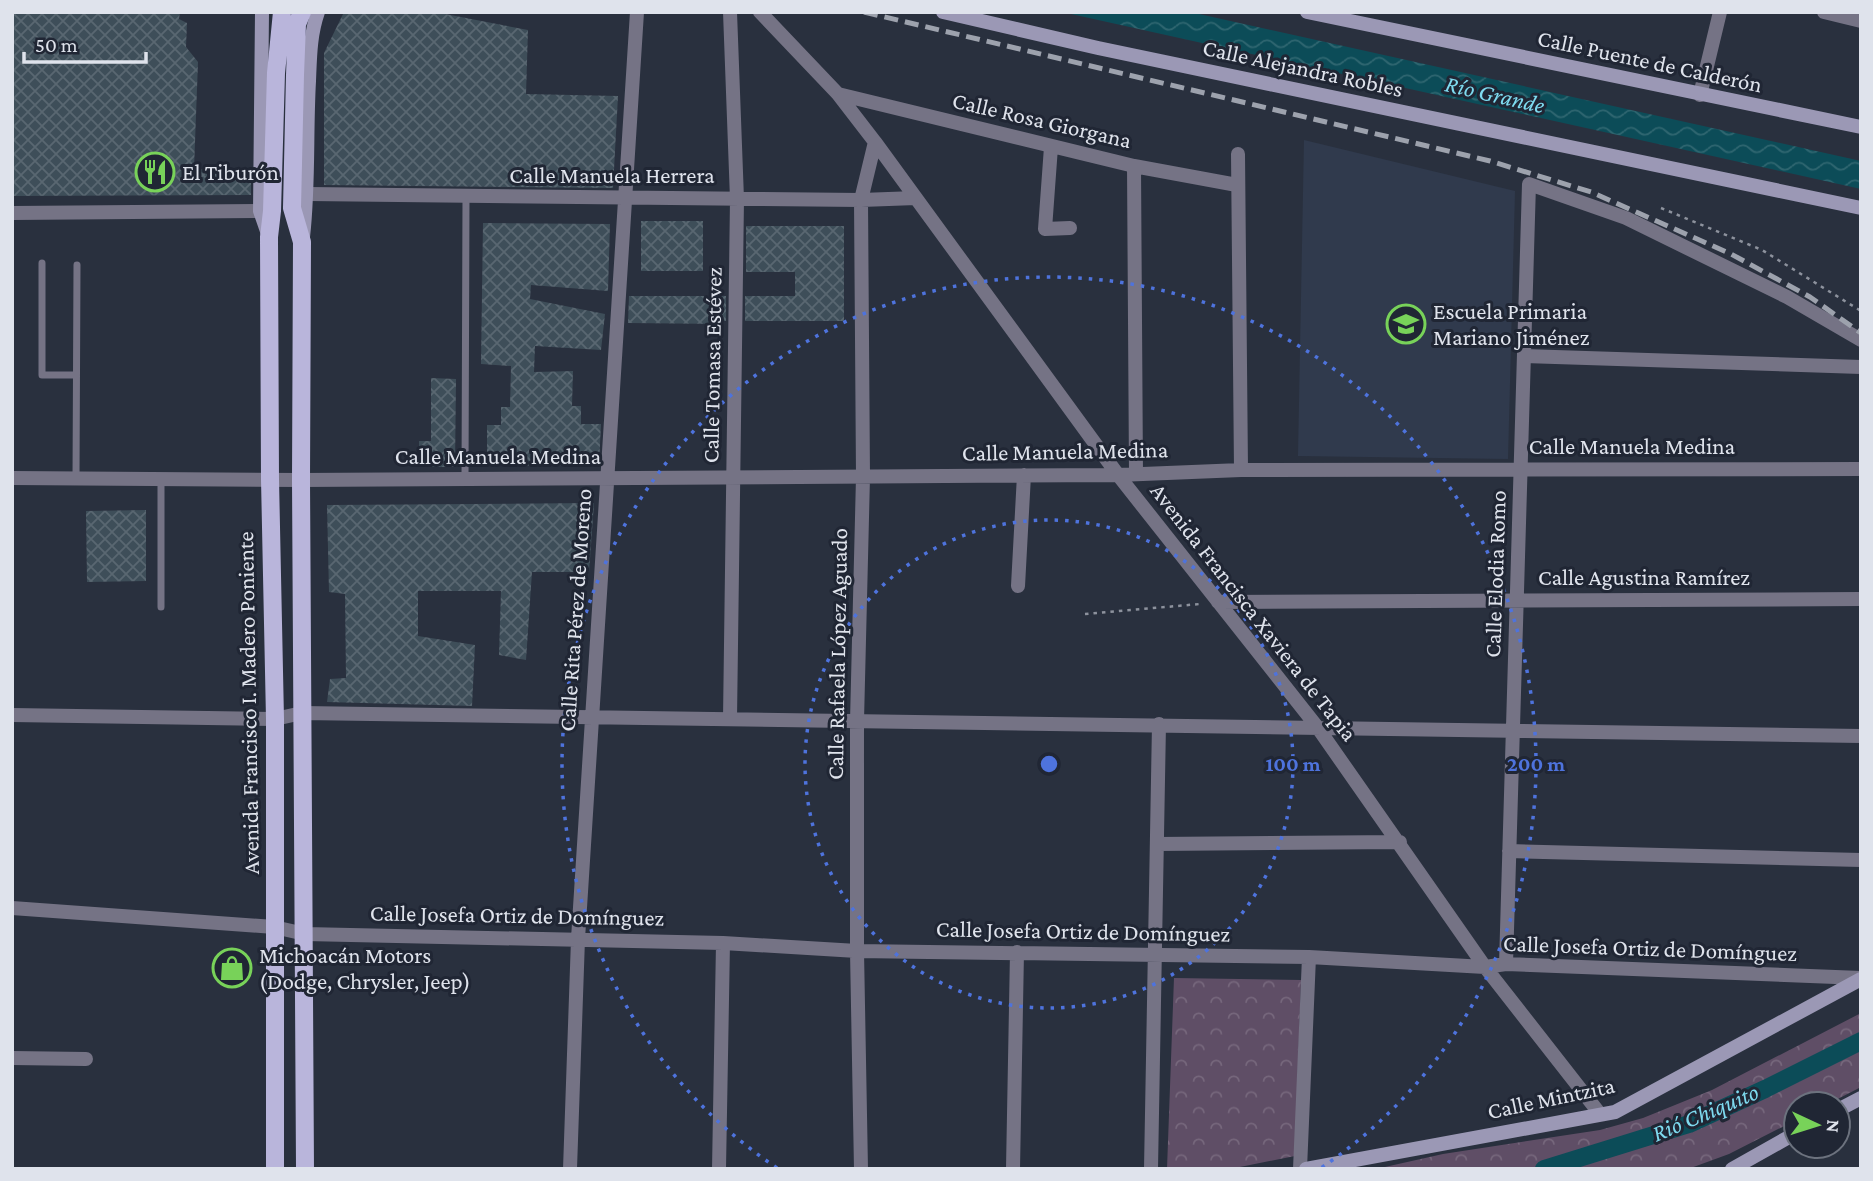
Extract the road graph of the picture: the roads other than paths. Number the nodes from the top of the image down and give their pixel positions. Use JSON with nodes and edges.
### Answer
{"nodes":[{"id":1,"x":262,"y":12,"type":"edge"},
{"id":2,"x":282,"y":12,"type":"edge"},
{"id":3,"x":302,"y":12,"type":"edge"},
{"id":4,"x":318,"y":12,"type":"edge"},
{"id":5,"x":637,"y":12,"type":"edge"},
{"id":6,"x":730,"y":12,"type":"edge"},
{"id":7,"x":760,"y":12,"type":"edge"},
{"id":8,"x":943,"y":12,"type":"edge"},
{"id":9,"x":1307,"y":12,"type":"edge"},
{"id":10,"x":1720,"y":12,"type":"edge"},
{"id":11,"x":1824,"y":12,"type":"edge"},
{"id":12,"x":1861,"y":21,"type":"edge"},
{"id":13,"x":838,"y":94,"type":"junction"},
{"id":14,"x":1700,"y":95,"type":"junction"},
{"id":15,"x":1861,"y":127,"type":"edge"},
{"id":16,"x":875,"y":142,"type":"junction"},
{"id":17,"x":1051,"y":147,"type":"junction"},
{"id":18,"x":1238,"y":154,"type":"dead end"},
{"id":19,"x":1133,"y":166,"type":"junction"},
{"id":20,"x":1237,"y":184,"type":"junction"},
{"id":21,"x":308,"y":194,"type":"junction"},
{"id":22,"x":466,"y":196,"type":"junction"},
{"id":23,"x":624,"y":198,"type":"junction"},
{"id":24,"x":916,"y":198,"type":"junction"},
{"id":25,"x":737,"y":199,"type":"junction"},
{"id":26,"x":861,"y":200,"type":"junction"},
{"id":27,"x":1861,"y":208,"type":"edge"},
{"id":28,"x":260,"y":211,"type":"junction"},
{"id":29,"x":12,"y":213,"type":"edge"},
{"id":30,"x":1070,"y":228,"type":"dead end"},
{"id":31,"x":269,"y":237,"type":"junction"},
{"id":32,"x":302,"y":242,"type":"junction"},
{"id":33,"x":42,"y":263,"type":"dead end"},
{"id":34,"x":77,"y":265,"type":"dead end"},
{"id":35,"x":1861,"y":340,"type":"edge"},
{"id":36,"x":1524,"y":356,"type":"junction"},
{"id":37,"x":1861,"y":367,"type":"edge"},
{"id":38,"x":75,"y":375,"type":"junction"},
{"id":39,"x":1521,"y":469,"type":"junction"},
{"id":40,"x":1861,"y":469,"type":"edge"},
{"id":41,"x":1241,"y":470,"type":"junction"},
{"id":42,"x":1136,"y":474,"type":"junction"},
{"id":43,"x":1024,"y":475,"type":"junction"},
{"id":44,"x":1118,"y":475,"type":"junction"},
{"id":45,"x":733,"y":477,"type":"junction"},
{"id":46,"x":863,"y":477,"type":"junction"},
{"id":47,"x":12,"y":478,"type":"edge"},
{"id":48,"x":76,"y":478,"type":"junction"},
{"id":49,"x":161,"y":478,"type":"junction"},
{"id":50,"x":607,"y":478,"type":"junction"},
{"id":51,"x":270,"y":479,"type":"junction"},
{"id":52,"x":465,"y":479,"type":"junction"},
{"id":53,"x":300,"y":480,"type":"junction"},
{"id":54,"x":1018,"y":586,"type":"dead end"},
{"id":55,"x":1861,"y":599,"type":"edge"},
{"id":56,"x":1517,"y":600,"type":"junction"},
{"id":57,"x":1218,"y":602,"type":"junction"},
{"id":58,"x":161,"y":607,"type":"dead end"},
{"id":59,"x":302,"y":713,"type":"junction"},
{"id":60,"x":12,"y":715,"type":"edge"},
{"id":61,"x":591,"y":717,"type":"junction"},
{"id":62,"x":275,"y":719,"type":"junction"},
{"id":63,"x":730,"y":719,"type":"junction"},
{"id":64,"x":857,"y":720,"type":"junction"},
{"id":65,"x":1159,"y":724,"type":"junction"},
{"id":66,"x":1318,"y":729,"type":"junction"},
{"id":67,"x":1513,"y":729,"type":"junction"},
{"id":68,"x":1861,"y":736,"type":"edge"},
{"id":69,"x":1400,"y":842,"type":"junction"},
{"id":70,"x":1157,"y":844,"type":"junction"},
{"id":71,"x":1509,"y":851,"type":"junction"},
{"id":72,"x":1861,"y":860,"type":"edge"},
{"id":73,"x":12,"y":908,"type":"edge"},
{"id":74,"x":274,"y":927,"type":"junction"},
{"id":75,"x":305,"y":934,"type":"junction"},
{"id":76,"x":578,"y":939,"type":"junction"},
{"id":77,"x":723,"y":943,"type":"junction"},
{"id":78,"x":857,"y":951,"type":"junction"},
{"id":79,"x":1017,"y":952,"type":"junction"},
{"id":80,"x":1157,"y":956,"type":"junction"},
{"id":81,"x":1309,"y":957,"type":"junction"},
{"id":82,"x":1506,"y":964,"type":"junction"},
{"id":83,"x":1485,"y":967,"type":"junction"},
{"id":84,"x":1861,"y":979,"type":"edge"},
{"id":85,"x":12,"y":1058,"type":"edge"},
{"id":86,"x":86,"y":1059,"type":"dead end"},
{"id":87,"x":1600,"y":1114,"type":"junction"},
{"id":88,"x":1782,"y":1141,"type":"edge"},
{"id":89,"x":275,"y":1169,"type":"edge"},
{"id":90,"x":305,"y":1169,"type":"edge"},
{"id":91,"x":570,"y":1169,"type":"edge"},
{"id":92,"x":719,"y":1169,"type":"edge"},
{"id":93,"x":861,"y":1169,"type":"edge"},
{"id":94,"x":1013,"y":1169,"type":"edge"},
{"id":95,"x":1151,"y":1169,"type":"edge"},
{"id":96,"x":1300,"y":1169,"type":"edge"},
{"id":97,"x":1306,"y":1169,"type":"edge"},
{"id":98,"x":1732,"y":1169,"type":"edge"}],
"edges":[{"from":1,"to":28,"type":"main road","name":"Avenida Francisco I. Madero Poniente"},
{"from":2,"to":31,"type":"main road","name":"Avenida Francisco I. Madero Poniente"},
{"from":3,"to":32,"type":"main road"},
{"from":4,"to":21,"type":"main road"},
{"from":5,"to":23,"type":"street","name":"Calle Rita Pérez de Moreno"},
{"from":6,"to":25,"type":"street","name":"Calle Tomasa Estévez"},
{"from":7,"to":13,"type":"street","name":"Avenida Francisca Xaviera de Tapia"},
{"from":8,"to":27,"type":"main road","name":"Calle Alejandra Robles"},
{"from":9,"to":14,"type":"main road","name":"Calle Puente de Calderón"},
{"from":10,"to":14,"type":"street"},
{"from":11,"to":12,"type":"street"},
{"from":13,"to":16,"type":"street","name":"Avenida Francisca Xaviera de Tapia"},
{"from":13,"to":17,"type":"street","name":"Calle Rosa Giorgana"},
{"from":14,"to":15,"type":"main road","name":"Calle Puente de Calderón"},
{"from":16,"to":24,"type":"street","name":"Avenida Francisca Xaviera de Tapia"},
{"from":16,"to":26,"type":"street","name":"Calle Rafaela López Aguado"},
{"from":17,"to":19,"type":"street","name":"Calle Rosa Giorgana"},
{"from":17,"to":30,"type":"street"},
{"from":18,"to":20,"type":"street"},
{"from":19,"to":20,"type":"street","name":"Calle Rosa Giorgana"},
{"from":19,"to":42,"type":"street"},
{"from":20,"to":41,"type":"street"},
{"from":21,"to":22,"type":"street","name":"Calle Manuela Herrera"},
{"from":21,"to":32,"type":"main road"},
{"from":22,"to":23,"type":"street","name":"Calle Manuela Herrera"},
{"from":22,"to":52,"type":"lane"},
{"from":23,"to":25,"type":"street","name":"Calle Manuela Herrera"},
{"from":23,"to":50,"type":"street","name":"Calle Rita Pérez de Moreno"},
{"from":24,"to":26,"type":"street","name":"Calle Manuela Herrera"},
{"from":24,"to":44,"type":"street","name":"Avenida Francisca Xaviera de Tapia"},
{"from":25,"to":26,"type":"street","name":"Calle Manuela Herrera"},
{"from":25,"to":45,"type":"street","name":"Calle Tomasa Estévez"},
{"from":26,"to":46,"type":"street","name":"Calle Rafaela López Aguado"},
{"from":28,"to":29,"type":"street"},
{"from":28,"to":31,"type":"main road","name":"Avenida Francisco I. Madero Poniente"},
{"from":31,"to":51,"type":"main road","name":"Avenida Francisco I. Madero Poniente"},
{"from":32,"to":53,"type":"main road"},
{"from":33,"to":38,"type":"lane"},
{"from":34,"to":38,"type":"lane"},
{"from":35,"to":36,"type":"street","name":"Calle Elodia Romo"},
{"from":36,"to":37,"type":"street"},
{"from":36,"to":39,"type":"street","name":"Calle Elodia Romo"},
{"from":38,"to":48,"type":"lane"},
{"from":39,"to":40,"type":"street","name":"Calle Manuela Medina"},
{"from":39,"to":41,"type":"street","name":"Calle Manuela Medina"},
{"from":39,"to":56,"type":"street","name":"Calle Elodia Romo"},
{"from":41,"to":42,"type":"street","name":"Calle Manuela Medina"},
{"from":42,"to":44,"type":"street","name":"Calle Manuela Medina"},
{"from":43,"to":44,"type":"street","name":"Calle Manuela Medina"},
{"from":43,"to":46,"type":"street","name":"Calle Manuela Medina"},
{"from":43,"to":54,"type":"street"},
{"from":44,"to":57,"type":"street","name":"Avenida Francisca Xaviera de Tapia"},
{"from":45,"to":46,"type":"street","name":"Calle Manuela Medina"},
{"from":45,"to":50,"type":"street","name":"Calle Manuela Medina"},
{"from":45,"to":63,"type":"street","name":"Calle Tomasa Estévez"},
{"from":46,"to":64,"type":"street","name":"Calle Rafaela López Aguado"},
{"from":47,"to":48,"type":"street","name":"Calle Manuela Medina"},
{"from":48,"to":49,"type":"street","name":"Calle Manuela Medina"},
{"from":49,"to":51,"type":"street","name":"Calle Manuela Medina"},
{"from":49,"to":58,"type":"lane"},
{"from":50,"to":52,"type":"street","name":"Calle Manuela Medina"},
{"from":50,"to":61,"type":"street","name":"Calle Rita Pérez de Moreno"},
{"from":51,"to":53,"type":"street","name":"Calle Manuela Medina"},
{"from":51,"to":62,"type":"main road","name":"Avenida Francisco I. Madero Poniente"},
{"from":52,"to":53,"type":"street","name":"Calle Manuela Medina"},
{"from":53,"to":59,"type":"main road"},
{"from":55,"to":56,"type":"street","name":"Calle Agustina Ramírez"},
{"from":56,"to":57,"type":"street","name":"Calle Agustina Ramírez"},
{"from":56,"to":67,"type":"street","name":"Calle Elodia Romo"},
{"from":57,"to":66,"type":"street","name":"Avenida Francisca Xaviera de Tapia"},
{"from":59,"to":61,"type":"street"},
{"from":59,"to":62,"type":"street"},
{"from":59,"to":75,"type":"main road"},
{"from":60,"to":62,"type":"street"},
{"from":61,"to":63,"type":"street"},
{"from":61,"to":76,"type":"street","name":"Calle Rita Pérez de Moreno"},
{"from":62,"to":74,"type":"main road","name":"Avenida Francisco I. Madero Poniente"},
{"from":63,"to":64,"type":"street"},
{"from":64,"to":65,"type":"street"},
{"from":64,"to":78,"type":"street","name":"Calle Rafaela López Aguado"},
{"from":65,"to":66,"type":"street"},
{"from":65,"to":70,"type":"street"},
{"from":66,"to":67,"type":"street"},
{"from":66,"to":69,"type":"street","name":"Avenida Francisca Xaviera de Tapia"},
{"from":67,"to":68,"type":"street"},
{"from":67,"to":71,"type":"street","name":"Calle Elodia Romo"},
{"from":69,"to":70,"type":"street"},
{"from":69,"to":83,"type":"street","name":"Avenida Francisca Xaviera de Tapia"},
{"from":70,"to":80,"type":"street"},
{"from":71,"to":72,"type":"street"},
{"from":71,"to":82,"type":"street","name":"Calle Elodia Romo"},
{"from":73,"to":74,"type":"street","name":"Calle Josefa Ortiz de Domínguez"},
{"from":74,"to":75,"type":"street","name":"Calle Josefa Ortiz de Domínguez"},
{"from":74,"to":89,"type":"main road","name":"Avenida Francisco I. Madero Poniente"},
{"from":75,"to":76,"type":"street","name":"Calle Josefa Ortiz de Domínguez"},
{"from":75,"to":90,"type":"main road"},
{"from":76,"to":77,"type":"street","name":"Calle Josefa Ortiz de Domínguez"},
{"from":76,"to":91,"type":"street","name":"Calle Rita Pérez de Moreno"},
{"from":77,"to":78,"type":"street","name":"Calle Josefa Ortiz de Domínguez"},
{"from":77,"to":92,"type":"street"},
{"from":78,"to":79,"type":"street","name":"Calle Josefa Ortiz de Domínguez"},
{"from":78,"to":93,"type":"street","name":"Calle Rafaela López Aguado"},
{"from":79,"to":80,"type":"street","name":"Calle Josefa Ortiz de Domínguez"},
{"from":79,"to":94,"type":"street"},
{"from":80,"to":81,"type":"street","name":"Calle Josefa Ortiz de Domínguez"},
{"from":80,"to":95,"type":"street"},
{"from":81,"to":83,"type":"street","name":"Calle Josefa Ortiz de Domínguez"},
{"from":81,"to":96,"type":"street"},
{"from":82,"to":83,"type":"street","name":"Calle Josefa Ortiz de Domínguez"},
{"from":82,"to":84,"type":"street","name":"Calle Josefa Ortiz de Domínguez"},
{"from":83,"to":87,"type":"street","name":"Avenida Francisca Xaviera de Tapia"},
{"from":84,"to":87,"type":"main road","name":"Calle Mintzita"},
{"from":85,"to":86,"type":"street"},
{"from":87,"to":97,"type":"main road","name":"Calle Mintzita"},
{"from":88,"to":98,"type":"main road"}]}
